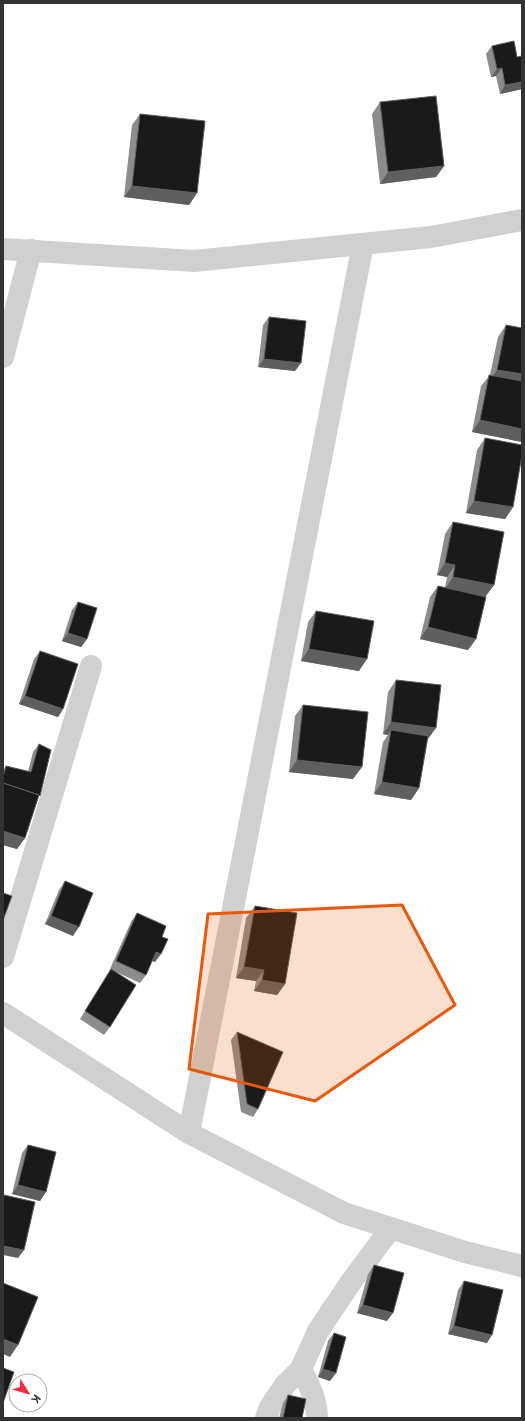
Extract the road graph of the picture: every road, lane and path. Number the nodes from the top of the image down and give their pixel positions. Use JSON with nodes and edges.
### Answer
{"nodes":[{"id":1,"x":522,"y":220,"type":"edge"},
{"id":2,"x":363,"y":244,"type":"junction"},
{"id":3,"x":3,"y":249,"type":"edge"},
{"id":4,"x":31,"y":250,"type":"junction"},
{"id":5,"x":3,"y":358,"type":"edge"},
{"id":6,"x":91,"y":666,"type":"dead end"},
{"id":7,"x":3,"y":957,"type":"edge"},
{"id":8,"x":3,"y":1013,"type":"edge"},
{"id":9,"x":189,"y":1134,"type":"junction"},
{"id":10,"x":391,"y":1228,"type":"junction"},
{"id":11,"x":522,"y":1266,"type":"edge"},
{"id":12,"x":301,"y":1369,"type":"junction"},
{"id":13,"x":266,"y":1418,"type":"edge"},
{"id":14,"x":318,"y":1418,"type":"edge"}],
"edges":[{"from":1,"to":2,"type":"street"},
{"from":2,"to":4,"type":"street"},
{"from":2,"to":9,"type":"street"},
{"from":3,"to":4,"type":"street"},
{"from":4,"to":5,"type":"street"},
{"from":6,"to":7,"type":"street"},
{"from":8,"to":9,"type":"street"},
{"from":9,"to":10,"type":"street"},
{"from":10,"to":11,"type":"street"},
{"from":10,"to":12,"type":"street"},
{"from":12,"to":13,"type":"street"},
{"from":12,"to":14,"type":"street"}]}
